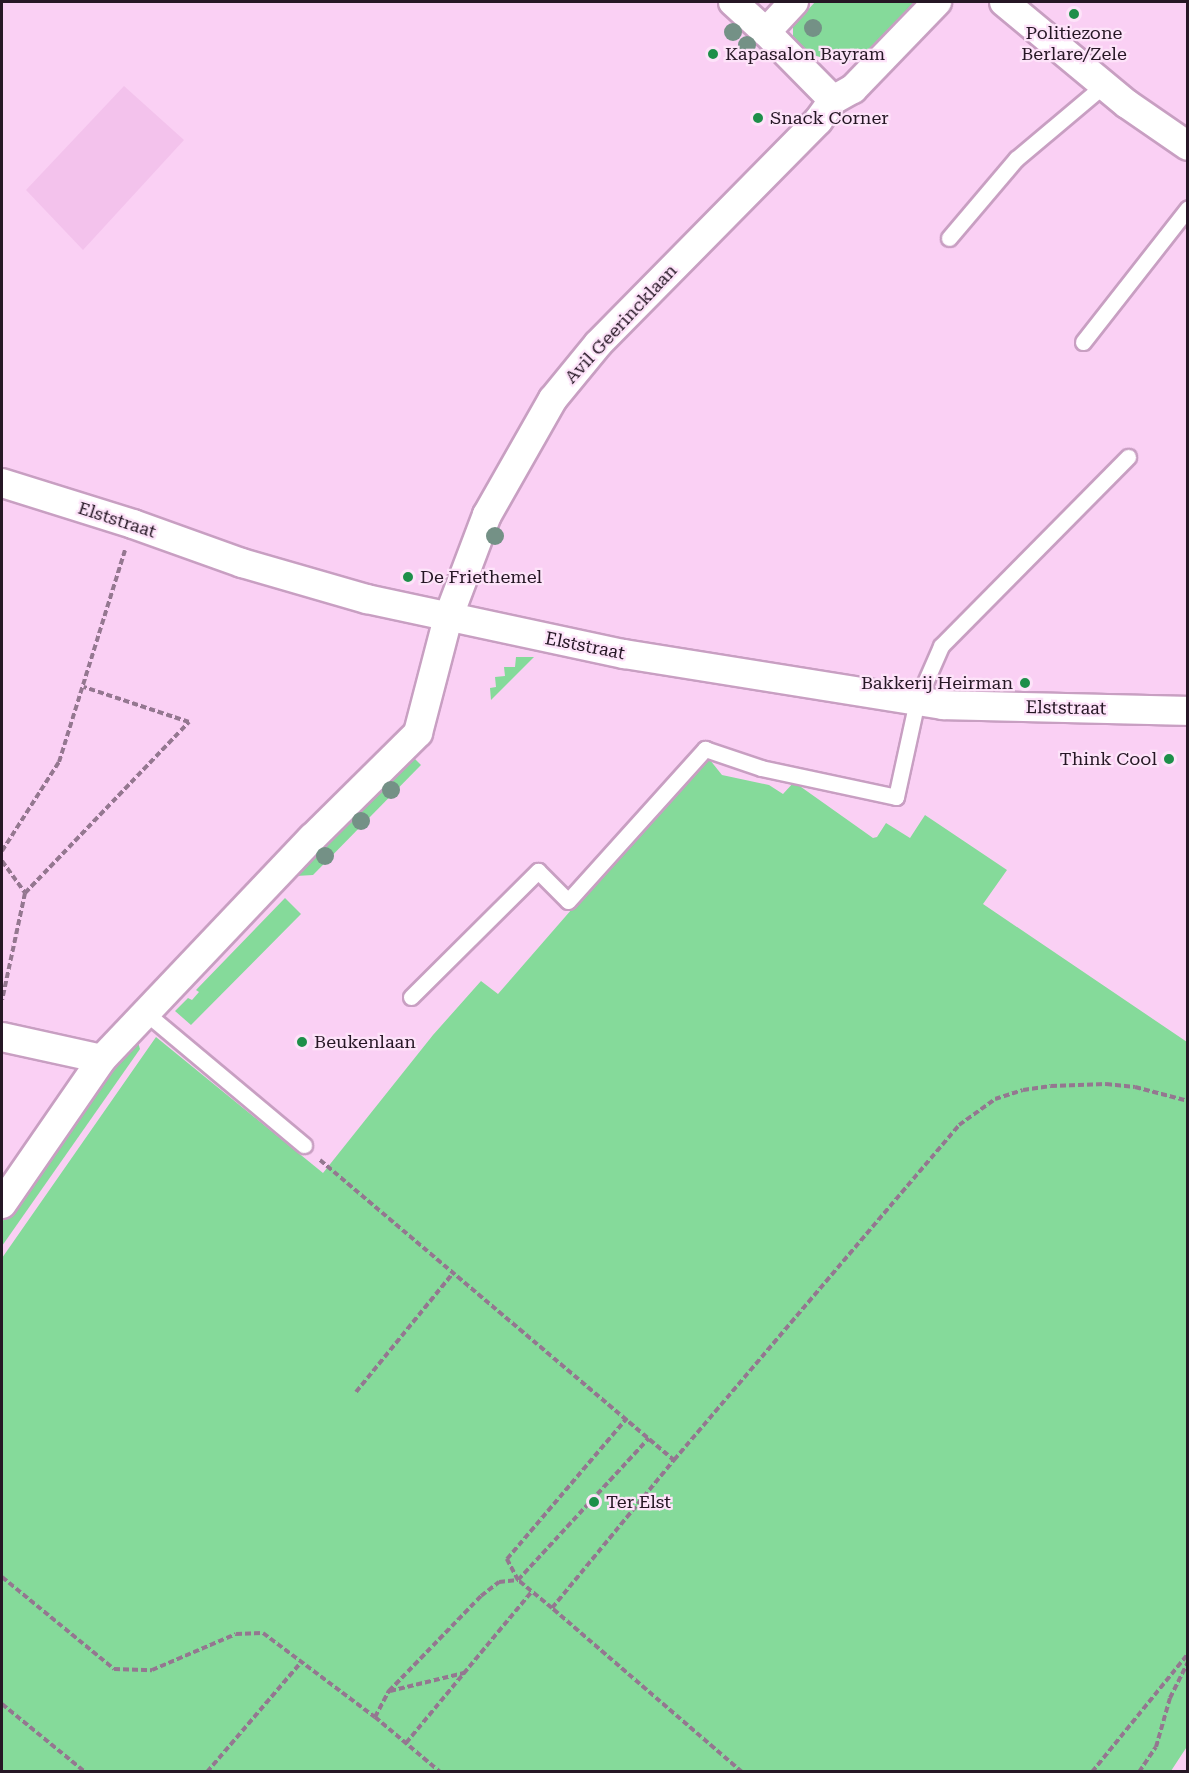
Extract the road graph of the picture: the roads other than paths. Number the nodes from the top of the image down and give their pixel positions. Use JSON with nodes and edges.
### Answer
{"nodes":[{"id":1,"x":733,"y":2,"type":"edge"},
{"id":2,"x":794,"y":2,"type":"edge"},
{"id":3,"x":937,"y":2,"type":"edge"},
{"id":4,"x":1004,"y":2,"type":"edge"},
{"id":5,"x":766,"y":32,"type":"junction"},
{"id":6,"x":1104,"y":85,"type":"junction"},
{"id":7,"x":833,"y":100,"type":"junction"},
{"id":8,"x":1188,"y":146,"type":"edge"},
{"id":9,"x":1188,"y":208,"type":"edge"},
{"id":10,"x":949,"y":238,"type":"dead end"},
{"id":11,"x":1083,"y":342,"type":"dead end"},
{"id":12,"x":1128,"y":457,"type":"dead end"},
{"id":13,"x":2,"y":483,"type":"edge"},
{"id":14,"x":448,"y":618,"type":"junction"},
{"id":15,"x":917,"y":701,"type":"junction"},
{"id":16,"x":1188,"y":711,"type":"edge"},
{"id":17,"x":411,"y":997,"type":"dead end"},
{"id":18,"x":146,"y":1013,"type":"junction"},
{"id":19,"x":2,"y":1037,"type":"edge"},
{"id":20,"x":102,"y":1059,"type":"junction"},
{"id":21,"x":303,"y":1145,"type":"road end"},
{"id":22,"x":2,"y":1204,"type":"edge"}],
"edges":[{"from":1,"to":5,"type":"street"},
{"from":2,"to":5,"type":"street"},
{"from":3,"to":7,"type":"street","name":"Avil Geerincklaan"},
{"from":4,"to":6,"type":"street"},
{"from":5,"to":7,"type":"street"},
{"from":6,"to":8,"type":"street"},
{"from":6,"to":10,"type":"lane"},
{"from":7,"to":14,"type":"street","name":"Avil Geerincklaan"},
{"from":9,"to":11,"type":"lane"},
{"from":12,"to":15,"type":"lane"},
{"from":13,"to":14,"type":"street","name":"Elststraat"},
{"from":14,"to":15,"type":"street","name":"Elststraat"},
{"from":14,"to":18,"type":"street"},
{"from":15,"to":16,"type":"street","name":"Elststraat"},
{"from":15,"to":17,"type":"lane"},
{"from":18,"to":20,"type":"street"},
{"from":18,"to":21,"type":"lane"},
{"from":19,"to":20,"type":"street"},
{"from":20,"to":22,"type":"street"}]}
